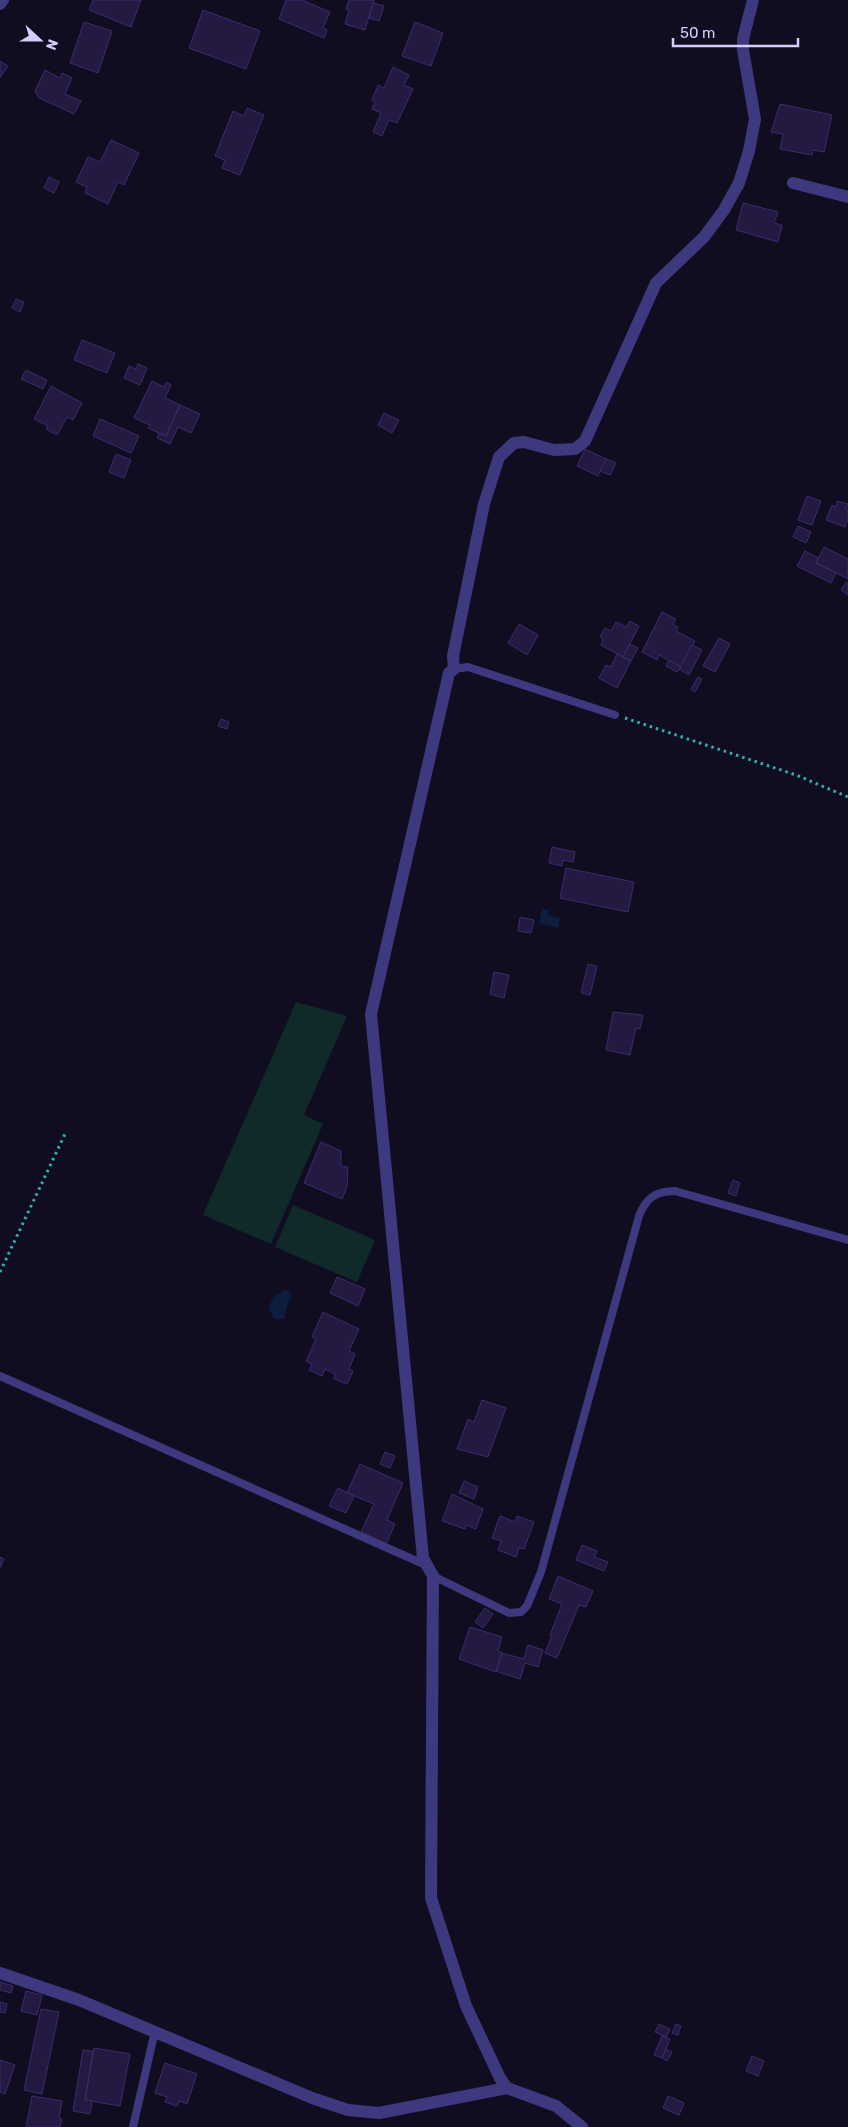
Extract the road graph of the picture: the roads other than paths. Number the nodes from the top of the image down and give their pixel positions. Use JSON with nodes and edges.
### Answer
{"nodes":[{"id":1,"x":3,"y":0,"type":"edge"},
{"id":2,"x":753,"y":0,"type":"edge"},
{"id":3,"x":0,"y":4,"type":"edge"},
{"id":4,"x":793,"y":182,"type":"dead end"},
{"id":5,"x":848,"y":197,"type":"edge"},
{"id":6,"x":454,"y":669,"type":"junction"},
{"id":7,"x":615,"y":715,"type":"road end"},
{"id":8,"x":848,"y":1240,"type":"edge"},
{"id":9,"x":0,"y":1376,"type":"edge"},
{"id":10,"x":431,"y":1571,"type":"junction"},
{"id":11,"x":0,"y":1972,"type":"edge"},
{"id":12,"x":155,"y":2031,"type":"junction"},
{"id":13,"x":507,"y":2088,"type":"junction"},
{"id":14,"x":133,"y":2127,"type":"edge"},
{"id":15,"x":582,"y":2127,"type":"edge"}],
"edges":[{"from":1,"to":3,"type":"street"},
{"from":2,"to":6,"type":"street"},
{"from":4,"to":5,"type":"street"},
{"from":6,"to":7,"type":"lane"},
{"from":6,"to":10,"type":"street"},
{"from":8,"to":10,"type":"lane"},
{"from":9,"to":10,"type":"lane"},
{"from":10,"to":13,"type":"street"},
{"from":11,"to":12,"type":"street"},
{"from":12,"to":13,"type":"street"},
{"from":12,"to":14,"type":"lane"},
{"from":13,"to":15,"type":"street"}]}
